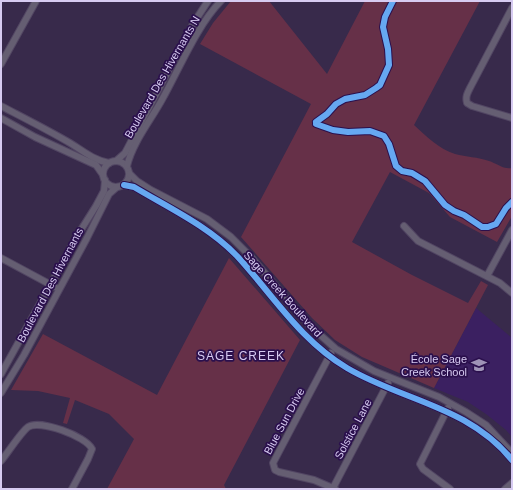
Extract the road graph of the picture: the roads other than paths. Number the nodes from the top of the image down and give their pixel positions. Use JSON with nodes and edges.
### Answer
{"nodes":[{"id":1,"x":36,"y":1,"type":"edge"},
{"id":2,"x":208,"y":1,"type":"edge"},
{"id":3,"x":217,"y":2,"type":"edge"},
{"id":4,"x":512,"y":8,"type":"edge"},
{"id":5,"x":1,"y":64,"type":"edge"},
{"id":6,"x":1,"y":106,"type":"edge"},
{"id":7,"x":1,"y":118,"type":"edge"},
{"id":8,"x":512,"y":118,"type":"edge"},
{"id":9,"x":116,"y":161,"type":"junction"},
{"id":10,"x":109,"y":163,"type":"junction"},
{"id":11,"x":127,"y":166,"type":"junction"},
{"id":12,"x":130,"y":174,"type":"junction"},
{"id":13,"x":104,"y":178,"type":"junction"},
{"id":14,"x":124,"y":185,"type":"junction"},
{"id":15,"x":117,"y":187,"type":"junction"},
{"id":16,"x":404,"y":226,"type":"dead end"},
{"id":17,"x":512,"y":230,"type":"edge"},
{"id":18,"x":1,"y":258,"type":"edge"},
{"id":19,"x":487,"y":276,"type":"junction"},
{"id":20,"x":52,"y":285,"type":"junction"},
{"id":21,"x":60,"y":290,"type":"junction"},
{"id":22,"x":512,"y":293,"type":"edge"},
{"id":23,"x":334,"y":348,"type":"junction"},
{"id":24,"x":329,"y":356,"type":"junction"},
{"id":25,"x":1,"y":374,"type":"edge"},
{"id":26,"x":390,"y":378,"type":"junction"},
{"id":27,"x":386,"y":386,"type":"junction"},
{"id":28,"x":1,"y":393,"type":"edge"},
{"id":29,"x":451,"y":403,"type":"junction"},
{"id":30,"x":447,"y":411,"type":"junction"},
{"id":31,"x":512,"y":453,"type":"edge"},
{"id":32,"x":512,"y":460,"type":"edge"},
{"id":33,"x":1,"y":461,"type":"edge"},
{"id":34,"x":512,"y":483,"type":"edge"},
{"id":35,"x":72,"y":489,"type":"edge"},
{"id":36,"x":334,"y":489,"type":"edge"},
{"id":37,"x":450,"y":489,"type":"edge"},
{"id":38,"x":505,"y":489,"type":"edge"}],
"edges":[{"from":1,"to":5,"type":"street"},
{"from":2,"to":9,"type":"street","name":"Boulevard Des Hivernants N"},
{"from":3,"to":11,"type":"street","name":"Boulevard Des Hivernants N"},
{"from":4,"to":8,"type":"street"},
{"from":6,"to":10,"type":"street"},
{"from":7,"to":13,"type":"street"},
{"from":9,"to":10,"type":"street"},
{"from":9,"to":11,"type":"street"},
{"from":10,"to":13,"type":"street"},
{"from":11,"to":12,"type":"street"},
{"from":12,"to":14,"type":"street"},
{"from":12,"to":23,"type":"street","name":"Sage Creek Boulevard"},
{"from":13,"to":15,"type":"street"},
{"from":13,"to":20,"type":"street","name":"Boulevard Des Hivernants"},
{"from":14,"to":15,"type":"street"},
{"from":14,"to":24,"type":"street","name":"Sage Creek Boulevard"},
{"from":15,"to":21,"type":"street","name":"Boulevard Des Hivernants"},
{"from":16,"to":19,"type":"street"},
{"from":17,"to":19,"type":"street"},
{"from":18,"to":20,"type":"street"},
{"from":19,"to":22,"type":"street"},
{"from":20,"to":21,"type":"street"},
{"from":20,"to":25,"type":"street","name":"Boulevard Des Hivernants"},
{"from":21,"to":28,"type":"street","name":"Boulevard Des Hivernants"},
{"from":23,"to":24,"type":"street","name":"Blue Sun Drive"},
{"from":23,"to":26,"type":"street","name":"Sage Creek Boulevard"},
{"from":24,"to":27,"type":"street","name":"Sage Creek Boulevard"},
{"from":24,"to":36,"type":"street","name":"Blue Sun Drive"},
{"from":26,"to":27,"type":"street","name":"Solstice Lane"},
{"from":26,"to":29,"type":"street","name":"Sage Creek Boulevard"},
{"from":27,"to":30,"type":"street","name":"Sage Creek Boulevard"},
{"from":27,"to":36,"type":"street","name":"Solstice Lane"},
{"from":29,"to":30,"type":"street"},
{"from":29,"to":31,"type":"street","name":"Sage Creek Boulevard"},
{"from":30,"to":32,"type":"street","name":"Sage Creek Boulevard"},
{"from":30,"to":37,"type":"street"},
{"from":33,"to":35,"type":"street"},
{"from":34,"to":38,"type":"street"}]}
